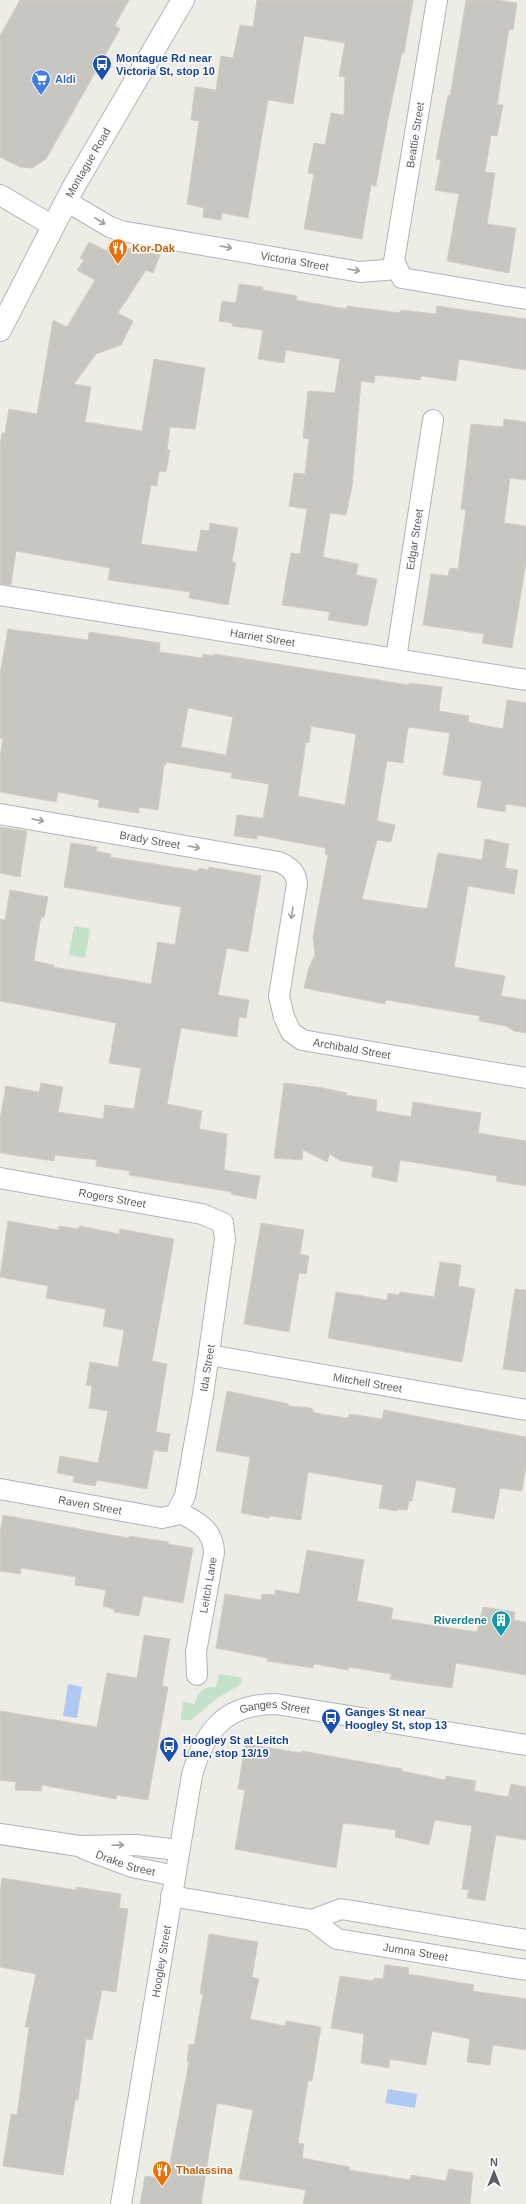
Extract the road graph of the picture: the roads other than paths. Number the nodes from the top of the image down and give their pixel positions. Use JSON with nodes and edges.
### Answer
{"nodes":[{"id":1,"x":184,"y":0,"type":"edge"},
{"id":2,"x":437,"y":0,"type":"edge"},
{"id":3,"x":0,"y":195,"type":"edge"},
{"id":4,"x":66,"y":201,"type":"junction"},
{"id":5,"x":53,"y":226,"type":"junction"},
{"id":6,"x":396,"y":269,"type":"junction"},
{"id":7,"x":526,"y":298,"type":"edge"},
{"id":8,"x":0,"y":330,"type":"edge"},
{"id":9,"x":433,"y":420,"type":"dead end"},
{"id":10,"x":0,"y":595,"type":"edge"},
{"id":11,"x":396,"y":658,"type":"junction"},
{"id":12,"x":526,"y":680,"type":"edge"},
{"id":13,"x":0,"y":814,"type":"edge"},
{"id":14,"x":296,"y":875,"type":"joint"},
{"id":15,"x":526,"y":1078,"type":"edge"},
{"id":16,"x":0,"y":1178,"type":"edge"},
{"id":17,"x":223,"y":1222,"type":"joint"},
{"id":18,"x":209,"y":1355,"type":"junction"},
{"id":19,"x":526,"y":1410,"type":"edge"},
{"id":20,"x":0,"y":1489,"type":"edge"},
{"id":21,"x":178,"y":1512,"type":"junction"},
{"id":22,"x":197,"y":1675,"type":"dead end"},
{"id":23,"x":218,"y":1724,"type":"joint"},
{"id":24,"x":526,"y":1745,"type":"edge"},
{"id":25,"x":0,"y":1834,"type":"edge"},
{"id":26,"x":79,"y":1846,"type":"junction"},
{"id":27,"x":178,"y":1850,"type":"junction"},
{"id":28,"x":175,"y":1876,"type":"junction"},
{"id":29,"x":171,"y":1896,"type":"junction"},
{"id":30,"x":312,"y":1920,"type":"junction"},
{"id":31,"x":526,"y":1940,"type":"edge"},
{"id":32,"x":526,"y":1970,"type":"edge"},
{"id":33,"x":121,"y":2204,"type":"edge"}],
"edges":[{"from":1,"to":4,"type":"street","name":"Montague Road"},
{"from":2,"to":6,"type":"street","name":"Beattie Street"},
{"from":3,"to":5,"type":"street"},
{"from":4,"to":5,"type":"street","name":"Montague Road"},
{"from":4,"to":6,"type":"street","name":"Victoria Street","one_way":true},
{"from":5,"to":8,"type":"street","name":"Montague Road"},
{"from":6,"to":7,"type":"street"},
{"from":9,"to":11,"type":"street","name":"Edgar Street"},
{"from":10,"to":11,"type":"street","name":"Harriet Street"},
{"from":11,"to":12,"type":"street","name":"Harriet Street"},
{"from":13,"to":14,"type":"street","name":"Brady Street","one_way":true},
{"from":14,"to":15,"type":"street","name":"Archibald Street","one_way":true},
{"from":16,"to":17,"type":"street","name":"Rogers Street"},
{"from":17,"to":18,"type":"street","name":"Ida Street"},
{"from":18,"to":19,"type":"street","name":"Mitchell Street"},
{"from":18,"to":21,"type":"street","name":"Ida Street"},
{"from":20,"to":21,"type":"street","name":"Raven Street"},
{"from":21,"to":22,"type":"street","name":"Leitch Lane"},
{"from":23,"to":24,"type":"street","name":"Ganges Street"},
{"from":23,"to":27,"type":"street","name":"Hoogley Street"},
{"from":25,"to":26,"type":"street","name":"Drake Street"},
{"from":26,"to":27,"type":"street","name":"Drake Street","one_way":true},
{"from":26,"to":28,"type":"street","name":"Drake Street"},
{"from":27,"to":28,"type":"street","name":"Hoogley Street"},
{"from":28,"to":29,"type":"street","name":"Hoogley Street"},
{"from":29,"to":30,"type":"street","name":"Jumna Street"},
{"from":29,"to":33,"type":"street","name":"Hoogley Street"},
{"from":30,"to":31,"type":"street"},
{"from":30,"to":32,"type":"street","name":"Jumna Street"}]}
